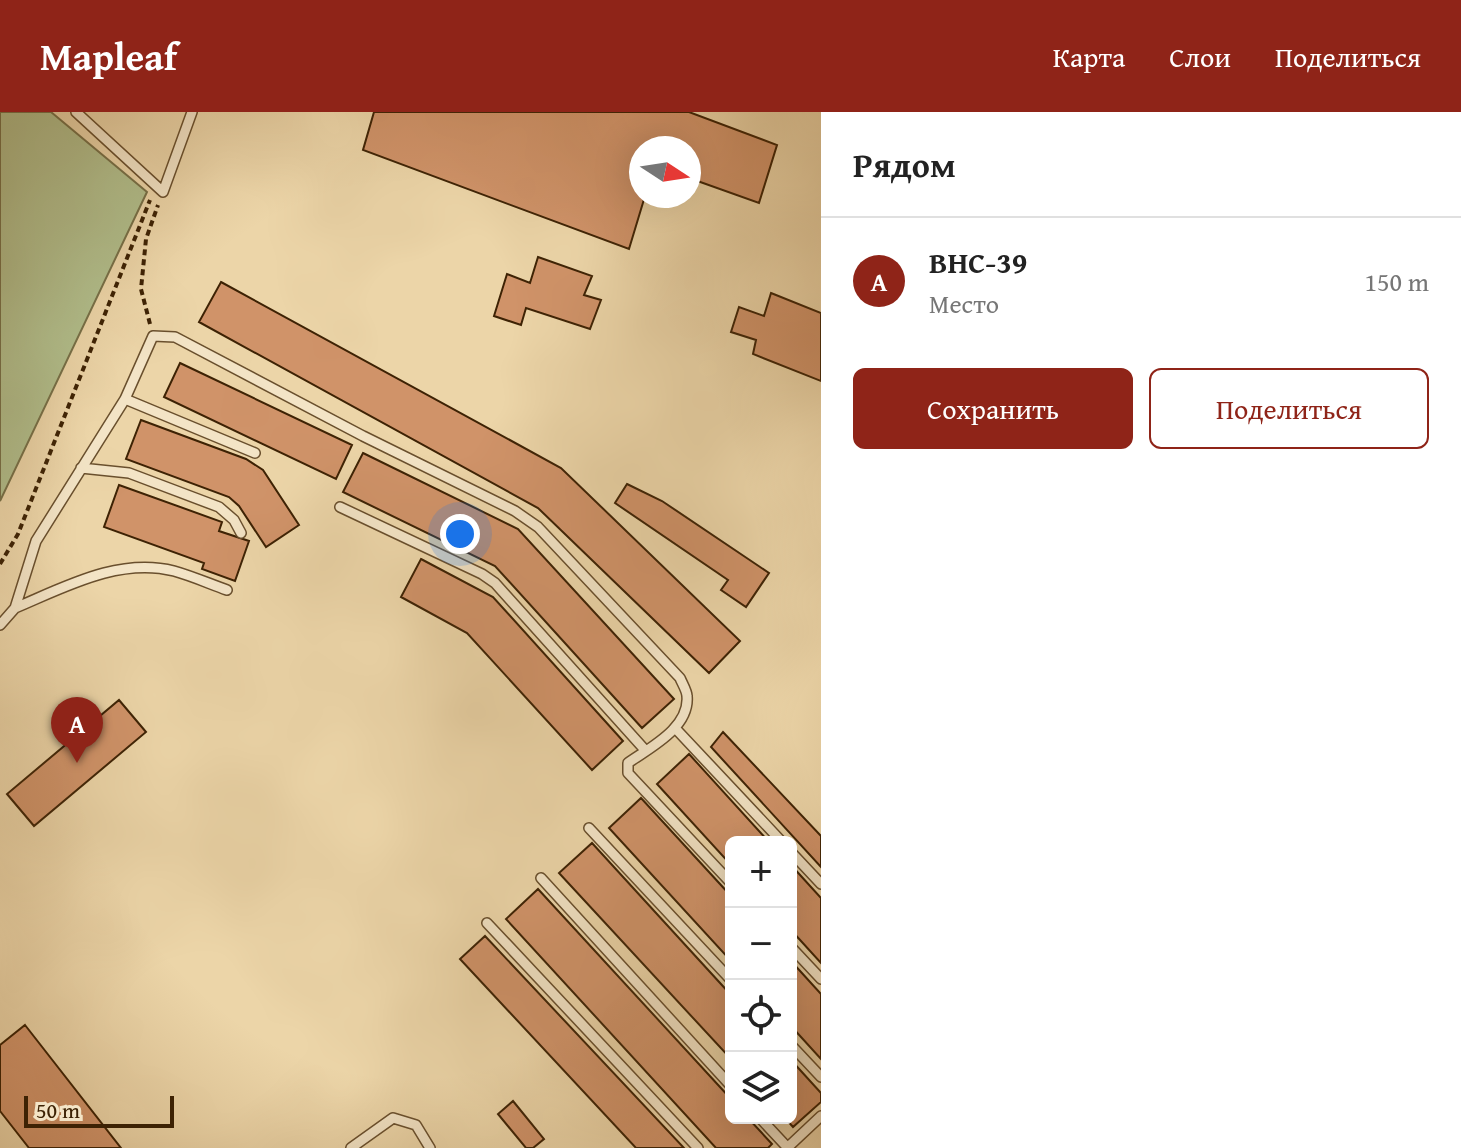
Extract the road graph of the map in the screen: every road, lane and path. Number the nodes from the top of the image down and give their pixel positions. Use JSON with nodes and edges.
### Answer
{"nodes":[{"id":1,"x":76,"y":112,"type":"edge"},
{"id":2,"x":192,"y":112,"type":"edge"},
{"id":3,"x":160,"y":188,"type":"junction"},
{"id":4,"x":153,"y":336,"type":"junction"},
{"id":5,"x":125,"y":399,"type":"junction"},
{"id":6,"x":255,"y":453,"type":"dead end"},
{"id":7,"x":81,"y":468,"type":"junction"},
{"id":8,"x":340,"y":507,"type":"dead end"},
{"id":9,"x":241,"y":533,"type":"dead end"},
{"id":10,"x":0,"y":564,"type":"edge"},
{"id":11,"x":227,"y":590,"type":"dead end"},
{"id":12,"x":15,"y":608,"type":"junction"},
{"id":13,"x":0,"y":625,"type":"edge"},
{"id":14,"x":675,"y":728,"type":"junction"},
{"id":15,"x":645,"y":750,"type":"junction"},
{"id":16,"x":589,"y":828,"type":"dead end"},
{"id":17,"x":776,"y":836,"type":"edge"},
{"id":18,"x":797,"y":858,"type":"edge"},
{"id":19,"x":725,"y":877,"type":"edge"},
{"id":20,"x":541,"y":878,"type":"dead end"},
{"id":21,"x":821,"y":884,"type":"edge"},
{"id":22,"x":487,"y":923,"type":"dead end"},
{"id":23,"x":797,"y":953,"type":"edge"},
{"id":24,"x":725,"y":974,"type":"edge"},
{"id":25,"x":821,"y":979,"type":"edge"},
{"id":26,"x":797,"y":1051,"type":"edge"},
{"id":27,"x":821,"y":1077,"type":"edge"},
{"id":28,"x":725,"y":1079,"type":"edge"},
{"id":29,"x":821,"y":1116,"type":"edge"},
{"id":30,"x":765,"y":1124,"type":"edge"},
{"id":31,"x":351,"y":1148,"type":"edge"},
{"id":32,"x":430,"y":1148,"type":"edge"},
{"id":33,"x":698,"y":1148,"type":"edge"},
{"id":34,"x":787,"y":1148,"type":"edge"}],
"edges":[{"from":1,"to":3,"type":"lane"},
{"from":2,"to":3,"type":"lane"},
{"from":3,"to":4,"type":"path"},
{"from":3,"to":10,"type":"path"},
{"from":4,"to":5,"type":"lane"},
{"from":4,"to":14,"type":"lane"},
{"from":5,"to":6,"type":"lane"},
{"from":5,"to":7,"type":"lane"},
{"from":7,"to":9,"type":"lane"},
{"from":7,"to":12,"type":"lane"},
{"from":8,"to":15,"type":"lane"},
{"from":11,"to":12,"type":"lane"},
{"from":12,"to":13,"type":"lane"},
{"from":14,"to":15,"type":"lane"},
{"from":14,"to":17,"type":"lane"},
{"from":15,"to":19,"type":"lane"},
{"from":16,"to":24,"type":"lane"},
{"from":18,"to":21,"type":"lane"},
{"from":20,"to":28,"type":"lane"},
{"from":22,"to":33,"type":"lane"},
{"from":23,"to":25,"type":"lane"},
{"from":26,"to":27,"type":"lane"},
{"from":29,"to":34,"type":"lane"},
{"from":30,"to":34,"type":"lane"},
{"from":31,"to":32,"type":"lane"}]}
